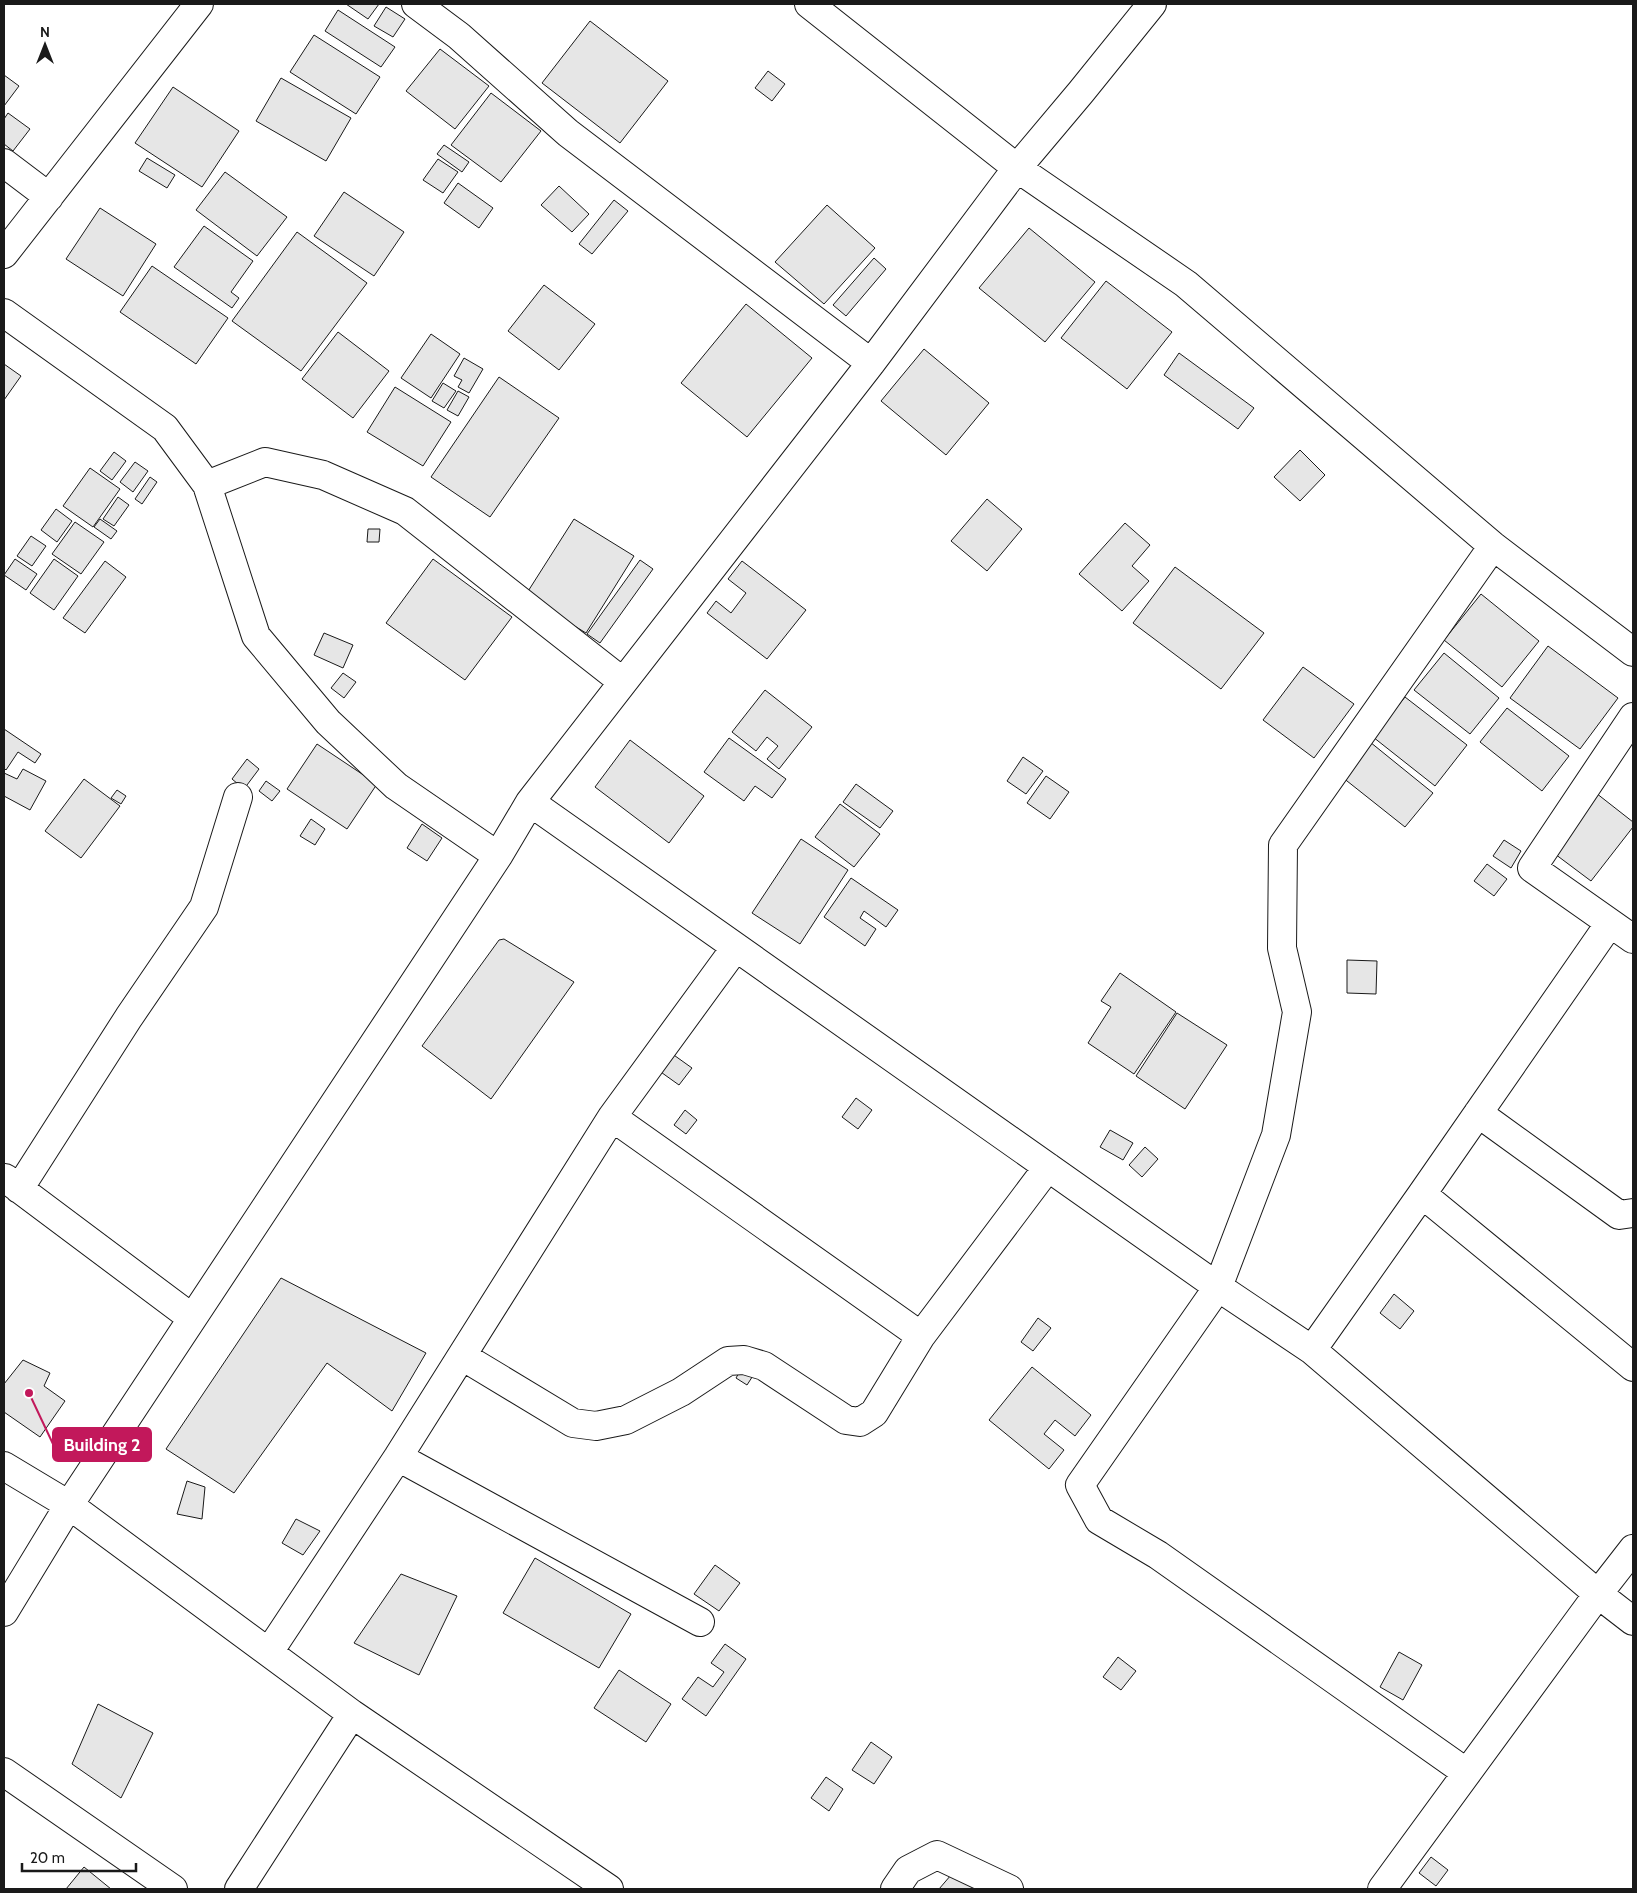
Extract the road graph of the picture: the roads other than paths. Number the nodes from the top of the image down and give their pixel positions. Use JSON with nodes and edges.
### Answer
{"nodes":[{"id":1,"x":199,"y":4,"type":"edge"},
{"id":2,"x":416,"y":4,"type":"edge"},
{"id":3,"x":809,"y":4,"type":"edge"},
{"id":4,"x":1152,"y":4,"type":"edge"},
{"id":5,"x":4,"y":162,"type":"edge"},
{"id":6,"x":1017,"y":168,"type":"junction"},
{"id":7,"x":49,"y":197,"type":"junction"},
{"id":8,"x":4,"y":254,"type":"edge"},
{"id":9,"x":4,"y":313,"type":"edge"},
{"id":10,"x":871,"y":363,"type":"junction"},
{"id":11,"x":207,"y":485,"type":"junction"},
{"id":12,"x":1493,"y":546,"type":"junction"},
{"id":13,"x":1633,"y":652,"type":"edge"},
{"id":14,"x":623,"y":682,"type":"junction"},
{"id":15,"x":1633,"y":717,"type":"edge"},
{"id":16,"x":238,"y":797,"type":"dead end"},
{"id":17,"x":530,"y":802,"type":"junction"},
{"id":18,"x":498,"y":856,"type":"junction"},
{"id":19,"x":1610,"y":923,"type":"junction"},
{"id":20,"x":1633,"y":939,"type":"edge"},
{"id":21,"x":736,"y":947,"type":"junction"},
{"id":22,"x":1478,"y":1113,"type":"junction"},
{"id":23,"x":612,"y":1117,"type":"junction"},
{"id":24,"x":1048,"y":1167,"type":"junction"},
{"id":25,"x":11,"y":1183,"type":"edge"},
{"id":26,"x":1422,"y":1194,"type":"junction"},
{"id":27,"x":1633,"y":1213,"type":"edge"},
{"id":28,"x":1218,"y":1287,"type":"junction"},
{"id":29,"x":192,"y":1318,"type":"junction"},
{"id":30,"x":921,"y":1336,"type":"junction"},
{"id":31,"x":1312,"y":1350,"type":"junction"},
{"id":32,"x":462,"y":1356,"type":"junction"},
{"id":33,"x":1633,"y":1367,"type":"edge"},
{"id":34,"x":398,"y":1457,"type":"junction"},
{"id":35,"x":4,"y":1466,"type":"edge"},
{"id":36,"x":69,"y":1505,"type":"junction"},
{"id":37,"x":1633,"y":1549,"type":"edge"},
{"id":38,"x":1598,"y":1594,"type":"junction"},
{"id":39,"x":4,"y":1612,"type":"edge"},
{"id":40,"x":1633,"y":1621,"type":"edge"},
{"id":41,"x":700,"y":1622,"type":"dead end"},
{"id":42,"x":269,"y":1652,"type":"junction"},
{"id":43,"x":352,"y":1714,"type":"junction"},
{"id":44,"x":4,"y":1772,"type":"edge"},
{"id":45,"x":1467,"y":1773,"type":"junction"},
{"id":46,"x":593,"y":1885,"type":"edge"},
{"id":47,"x":173,"y":1889,"type":"edge"},
{"id":48,"x":239,"y":1889,"type":"edge"},
{"id":49,"x":895,"y":1889,"type":"edge"},
{"id":50,"x":1009,"y":1889,"type":"edge"},
{"id":51,"x":1382,"y":1889,"type":"edge"}],
"edges":[{"from":1,"to":7,"type":"street"},
{"from":2,"to":10,"type":"street"},
{"from":3,"to":6,"type":"street"},
{"from":4,"to":6,"type":"street"},
{"from":5,"to":7,"type":"street"},
{"from":6,"to":10,"type":"street"},
{"from":6,"to":12,"type":"street"},
{"from":7,"to":8,"type":"street"},
{"from":9,"to":11,"type":"street"},
{"from":10,"to":14,"type":"street"},
{"from":11,"to":14,"type":"street"},
{"from":11,"to":18,"type":"street"},
{"from":12,"to":13,"type":"street"},
{"from":12,"to":28,"type":"street"},
{"from":14,"to":17,"type":"street"},
{"from":15,"to":19,"type":"street"},
{"from":16,"to":25,"type":"street"},
{"from":17,"to":18,"type":"street"},
{"from":17,"to":21,"type":"street"},
{"from":18,"to":29,"type":"street"},
{"from":19,"to":20,"type":"street"},
{"from":19,"to":22,"type":"street"},
{"from":21,"to":23,"type":"street"},
{"from":21,"to":24,"type":"street"},
{"from":22,"to":26,"type":"street"},
{"from":22,"to":27,"type":"street"},
{"from":23,"to":30,"type":"street"},
{"from":23,"to":32,"type":"street"},
{"from":24,"to":28,"type":"street"},
{"from":24,"to":30,"type":"street"},
{"from":25,"to":29,"type":"street"},
{"from":26,"to":31,"type":"street"},
{"from":26,"to":33,"type":"street"},
{"from":28,"to":31,"type":"street"},
{"from":28,"to":45,"type":"street"},
{"from":29,"to":36,"type":"street"},
{"from":30,"to":32,"type":"street"},
{"from":31,"to":38,"type":"street"},
{"from":32,"to":34,"type":"street"},
{"from":34,"to":41,"type":"street"},
{"from":34,"to":42,"type":"street"},
{"from":35,"to":36,"type":"street"},
{"from":36,"to":39,"type":"street"},
{"from":36,"to":42,"type":"street"},
{"from":37,"to":38,"type":"street"},
{"from":38,"to":40,"type":"street"},
{"from":38,"to":45,"type":"street"},
{"from":42,"to":43,"type":"street"},
{"from":43,"to":46,"type":"street"},
{"from":43,"to":48,"type":"street"},
{"from":44,"to":47,"type":"street"},
{"from":45,"to":51,"type":"street"},
{"from":49,"to":50,"type":"street"}]}
